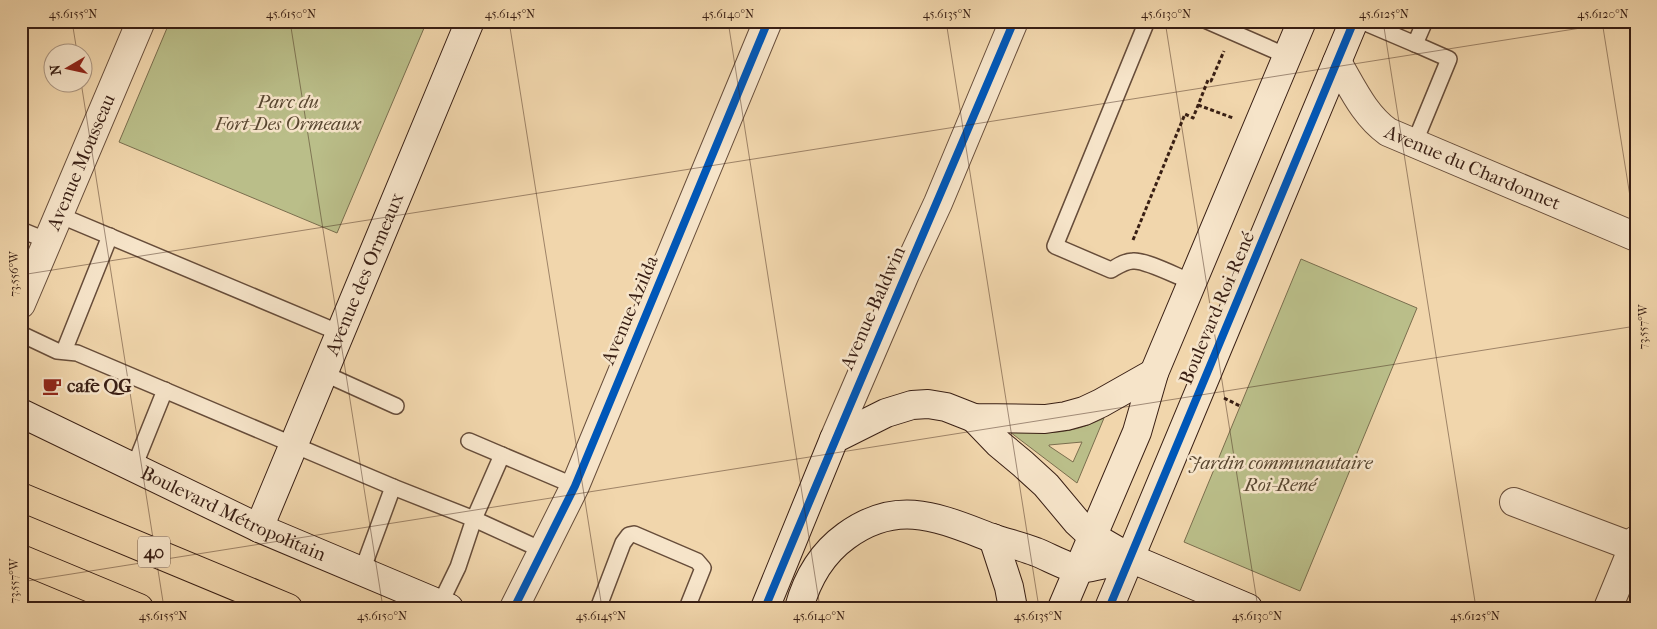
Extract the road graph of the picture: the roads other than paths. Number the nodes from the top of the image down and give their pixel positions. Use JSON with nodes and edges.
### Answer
{"nodes":[{"id":1,"x":140,"y":21,"type":"edge"},
{"id":2,"x":470,"y":21,"type":"edge"},
{"id":3,"x":768,"y":21,"type":"edge"},
{"id":4,"x":1014,"y":21,"type":"edge"},
{"id":5,"x":1148,"y":21,"type":"edge"},
{"id":6,"x":1207,"y":21,"type":"edge"},
{"id":7,"x":1302,"y":21,"type":"edge"},
{"id":8,"x":1354,"y":21,"type":"edge"},
{"id":9,"x":1361,"y":21,"type":"edge"},
{"id":10,"x":1425,"y":21,"type":"edge"},
{"id":11,"x":1415,"y":44,"type":"junction"},
{"id":12,"x":1287,"y":56,"type":"junction"},
{"id":13,"x":1338,"y":62,"type":"junction"},
{"id":14,"x":1414,"y":144,"type":"junction"},
{"id":15,"x":59,"y":215,"type":"junction"},
{"id":16,"x":21,"y":230,"type":"edge"},
{"id":17,"x":110,"y":236,"type":"junction"},
{"id":18,"x":1636,"y":237,"type":"edge"},
{"id":19,"x":48,"y":241,"type":"junction"},
{"id":20,"x":1192,"y":282,"type":"junction"},
{"id":21,"x":21,"y":304,"type":"edge"},
{"id":22,"x":340,"y":333,"type":"junction"},
{"id":23,"x":21,"y":334,"type":"edge"},
{"id":24,"x":64,"y":351,"type":"junction"},
{"id":25,"x":1154,"y":373,"type":"junction"},
{"id":26,"x":323,"y":374,"type":"junction"},
{"id":27,"x":165,"y":390,"type":"junction"},
{"id":28,"x":396,"y":406,"type":"dead end"},
{"id":29,"x":21,"y":412,"type":"edge"},
{"id":30,"x":974,"y":418,"type":"junction"},
{"id":31,"x":834,"y":440,"type":"junction"},
{"id":32,"x":469,"y":442,"type":"dead end"},
{"id":33,"x":294,"y":445,"type":"junction"},
{"id":34,"x":502,"y":455,"type":"junction"},
{"id":35,"x":134,"y":467,"type":"junction"},
{"id":36,"x":575,"y":486,"type":"junction"},
{"id":37,"x":393,"y":487,"type":"junction"},
{"id":38,"x":21,"y":497,"type":"edge"},
{"id":39,"x":1514,"y":502,"type":"dead end"},
{"id":40,"x":474,"y":519,"type":"junction"},
{"id":41,"x":259,"y":528,"type":"junction"},
{"id":42,"x":1092,"y":536,"type":"junction"},
{"id":43,"x":993,"y":538,"type":"junction"},
{"id":44,"x":1635,"y":545,"type":"edge"},
{"id":45,"x":542,"y":550,"type":"junction"},
{"id":46,"x":1130,"y":558,"type":"junction"},
{"id":47,"x":21,"y":559,"type":"edge"},
{"id":48,"x":1078,"y":569,"type":"junction"},
{"id":49,"x":362,"y":571,"type":"junction"},
{"id":50,"x":445,"y":606,"type":"edge"},
{"id":51,"x":600,"y":607,"type":"edge"},
{"id":52,"x":139,"y":608,"type":"edge"},
{"id":53,"x":288,"y":608,"type":"edge"},
{"id":54,"x":514,"y":608,"type":"edge"},
{"id":55,"x":687,"y":608,"type":"edge"},
{"id":56,"x":764,"y":608,"type":"edge"},
{"id":57,"x":799,"y":608,"type":"edge"},
{"id":58,"x":1013,"y":608,"type":"edge"},
{"id":59,"x":1062,"y":608,"type":"edge"},
{"id":60,"x":1108,"y":608,"type":"edge"},
{"id":61,"x":1248,"y":608,"type":"edge"},
{"id":62,"x":1608,"y":608,"type":"edge"}],
"edges":[{"from":1,"to":15,"type":"street","name":"Avenue Mousseau"},
{"from":2,"to":22,"type":"street","name":"Avenue des Ormeaux"},
{"from":3,"to":36,"type":"street","name":"Avenue Azilda"},
{"from":4,"to":31,"type":"street","name":"Avenue Baldwin"},
{"from":5,"to":20,"type":"lane"},
{"from":6,"to":12,"type":"lane"},
{"from":7,"to":12,"type":"street","name":"Boulevard Roi-René"},
{"from":8,"to":13,"type":"street","name":"Boulevard Roi-René"},
{"from":9,"to":11,"type":"lane"},
{"from":10,"to":11,"type":"lane"},
{"from":11,"to":14,"type":"lane"},
{"from":12,"to":20,"type":"street","name":"Boulevard Roi-René"},
{"from":13,"to":14,"type":"street","name":"Avenue du Chardonnet"},
{"from":13,"to":46,"type":"street","name":"Boulevard Roi-René"},
{"from":14,"to":18,"type":"street","name":"Avenue du Chardonnet"},
{"from":15,"to":17,"type":"lane"},
{"from":15,"to":19,"type":"street","name":"Avenue Mousseau"},
{"from":16,"to":19,"type":"lane"},
{"from":17,"to":22,"type":"lane"},
{"from":17,"to":24,"type":"lane"},
{"from":19,"to":21,"type":"street","name":"Avenue Mousseau"},
{"from":20,"to":25,"type":"street","name":"Boulevard Roi-René"},
{"from":22,"to":26,"type":"street","name":"Avenue des Ormeaux"},
{"from":23,"to":24,"type":"lane"},
{"from":24,"to":27,"type":"lane"},
{"from":25,"to":30,"type":"street"},
{"from":25,"to":42,"type":"street","name":"Boulevard Roi-René"},
{"from":26,"to":28,"type":"lane"},
{"from":26,"to":33,"type":"street","name":"Avenue des Ormeaux"},
{"from":27,"to":33,"type":"lane"},
{"from":27,"to":35,"type":"lane"},
{"from":29,"to":35,"type":"street","name":"Boulevard Métropolitain"},
{"from":30,"to":31,"type":"street"},
{"from":30,"to":42,"type":"street"},
{"from":31,"to":56,"type":"street","name":"Avenue Baldwin"},
{"from":32,"to":34,"type":"lane"},
{"from":33,"to":37,"type":"lane"},
{"from":33,"to":41,"type":"street","name":"Avenue des Ormeaux"},
{"from":34,"to":36,"type":"lane"},
{"from":34,"to":40,"type":"lane"},
{"from":35,"to":41,"type":"street","name":"Boulevard Métropolitain"},
{"from":36,"to":45,"type":"street","name":"Avenue Azilda"},
{"from":37,"to":40,"type":"lane"},
{"from":37,"to":49,"type":"lane"},
{"from":38,"to":53,"type":"highway","number":"40"},
{"from":39,"to":44,"type":"street"},
{"from":40,"to":45,"type":"lane"},
{"from":40,"to":50,"type":"lane"},
{"from":41,"to":49,"type":"street","name":"Boulevard Métropolitain"},
{"from":42,"to":46,"type":"street"},
{"from":42,"to":48,"type":"street","name":"Boulevard Roi-René"},
{"from":43,"to":48,"type":"street"},
{"from":43,"to":57,"type":"street"},
{"from":43,"to":58,"type":"street"},
{"from":44,"to":62,"type":"street"},
{"from":45,"to":54,"type":"street","name":"Avenue Azilda"},
{"from":46,"to":48,"type":"street"},
{"from":46,"to":60,"type":"street","name":"Boulevard Roi-René"},
{"from":46,"to":61,"type":"street"},
{"from":47,"to":52,"type":"highway"},
{"from":48,"to":59,"type":"street","name":"Boulevard Roi-René"},
{"from":49,"to":50,"type":"street","name":"Boulevard Métropolitain"},
{"from":51,"to":55,"type":"lane"}]}
